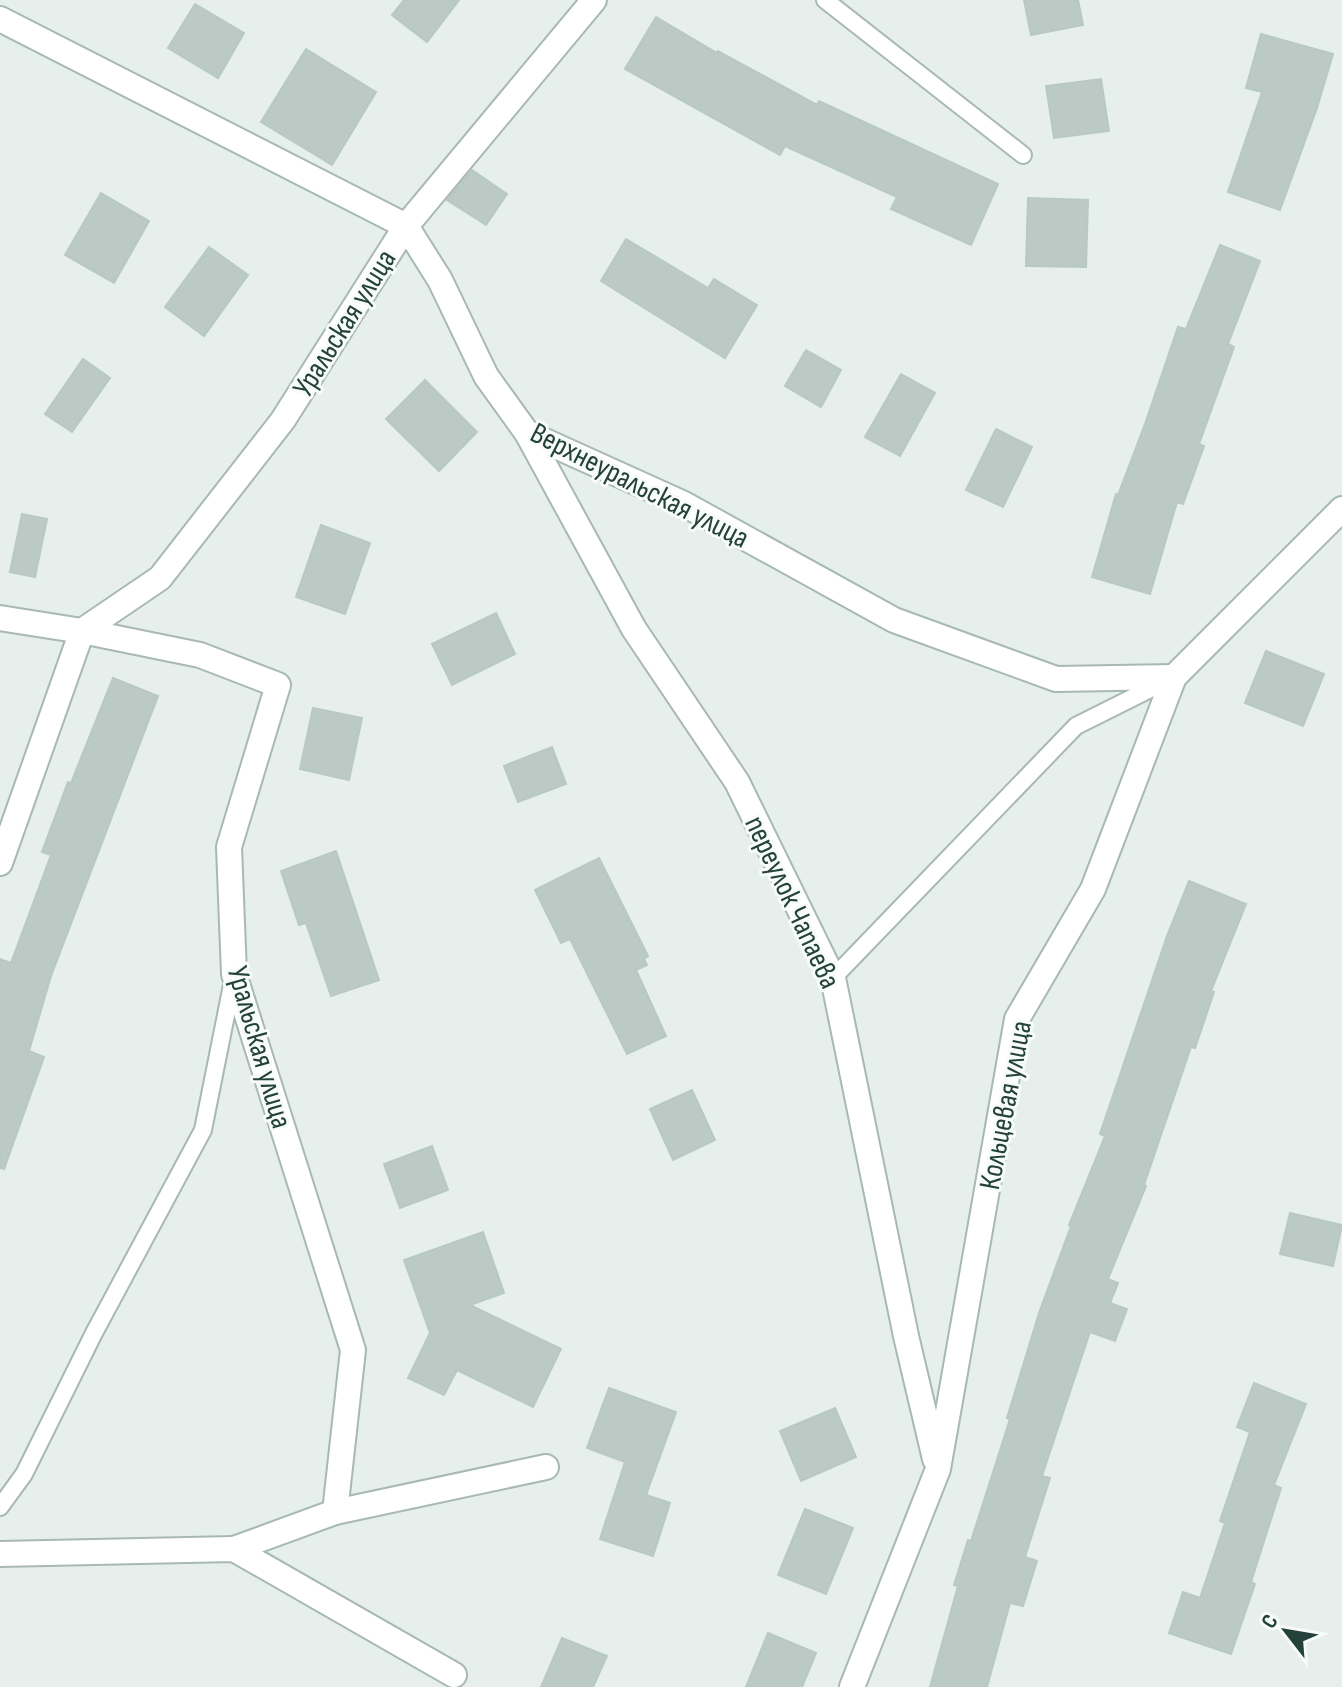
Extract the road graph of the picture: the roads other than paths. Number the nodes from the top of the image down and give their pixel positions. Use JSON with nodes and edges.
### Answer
{"nodes":[{"id":1,"x":594,"y":0,"type":"edge"},
{"id":2,"x":825,"y":0,"type":"edge"},
{"id":3,"x":0,"y":19,"type":"edge"},
{"id":4,"x":1023,"y":155,"type":"dead end"},
{"id":5,"x":406,"y":226,"type":"junction"},
{"id":6,"x":527,"y":433,"type":"junction"},
{"id":7,"x":1342,"y":509,"type":"edge"},
{"id":8,"x":0,"y":618,"type":"edge"},
{"id":9,"x":82,"y":631,"type":"junction"},
{"id":10,"x":1174,"y":677,"type":"junction"},
{"id":11,"x":0,"y":863,"type":"edge"},
{"id":12,"x":234,"y":974,"type":"junction"},
{"id":13,"x":833,"y":978,"type":"junction"},
{"id":14,"x":546,"y":1467,"type":"dead end"},
{"id":15,"x":938,"y":1469,"type":"junction"},
{"id":16,"x":0,"y":1507,"type":"edge"},
{"id":17,"x":335,"y":1512,"type":"junction"},
{"id":18,"x":234,"y":1549,"type":"junction"},
{"id":19,"x":0,"y":1554,"type":"edge"},
{"id":20,"x":454,"y":1675,"type":"dead end"},
{"id":21,"x":852,"y":1687,"type":"edge"}],
"edges":[{"from":1,"to":5,"type":"street","name":"Уральская улица"},
{"from":2,"to":4,"type":"lane"},
{"from":3,"to":5,"type":"street"},
{"from":5,"to":6,"type":"street","name":"Верхнеуральская улица"},
{"from":5,"to":9,"type":"street","name":"Уральская улица"},
{"from":6,"to":10,"type":"street","name":"Верхнеуральская улица"},
{"from":6,"to":13,"type":"street","name":"переулок Чапаева"},
{"from":7,"to":10,"type":"street","name":"Кольцевая улица"},
{"from":8,"to":9,"type":"street"},
{"from":9,"to":11,"type":"street"},
{"from":9,"to":12,"type":"street","name":"Уральская улица"},
{"from":10,"to":13,"type":"lane"},
{"from":10,"to":15,"type":"street","name":"Кольцевая улица"},
{"from":12,"to":16,"type":"lane"},
{"from":12,"to":17,"type":"street","name":"Уральская улица"},
{"from":13,"to":15,"type":"street","name":"переулок Чапаева"},
{"from":14,"to":17,"type":"street"},
{"from":15,"to":21,"type":"street","name":"Кольцевая улица"},
{"from":17,"to":18,"type":"street"},
{"from":18,"to":19,"type":"street"},
{"from":18,"to":20,"type":"street"}]}
